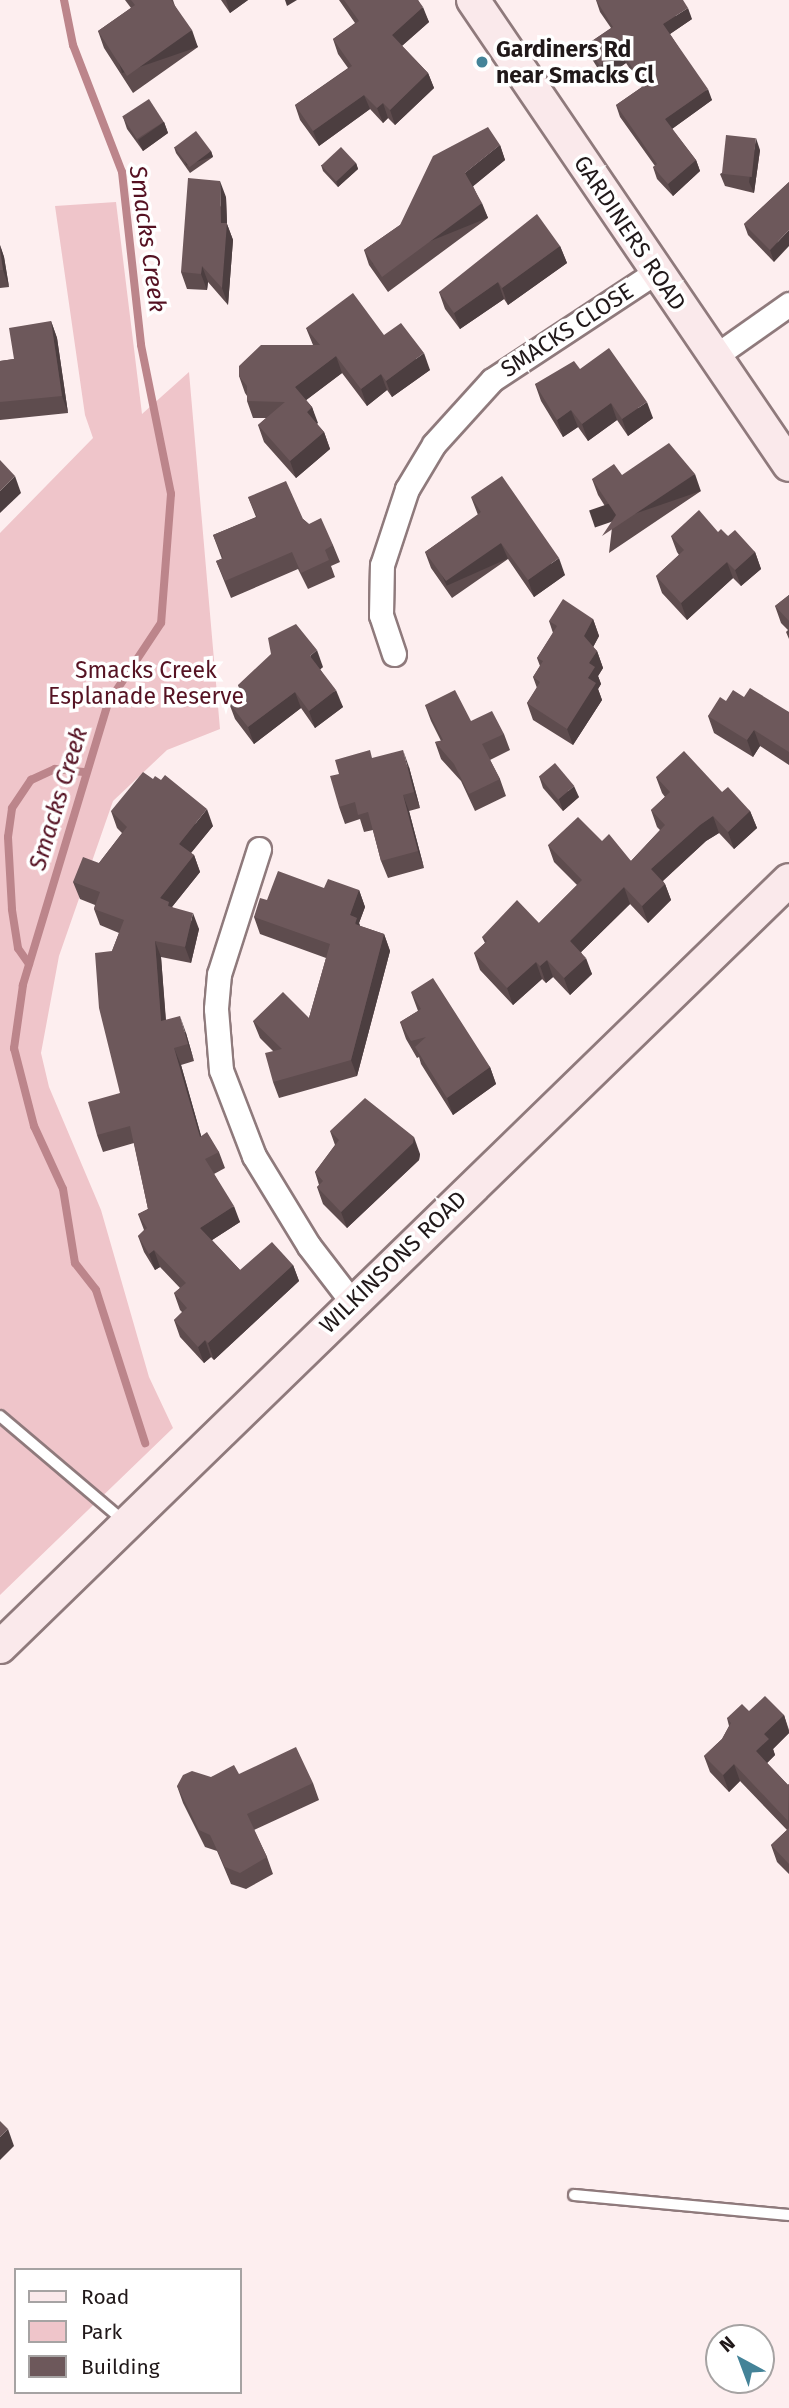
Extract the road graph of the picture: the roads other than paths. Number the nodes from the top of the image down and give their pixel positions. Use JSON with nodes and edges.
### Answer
{"nodes":[{"id":1,"x":473,"y":0,"type":"edge"},
{"id":2,"x":657,"y":271,"type":"junction"},
{"id":3,"x":789,"y":304,"type":"edge"},
{"id":4,"x":714,"y":357,"type":"junction"},
{"id":5,"x":789,"y":465,"type":"edge"},
{"id":6,"x":394,"y":654,"type":"dead end"},
{"id":7,"x":259,"y":849,"type":"dead end"},
{"id":8,"x":789,"y":880,"type":"edge"},
{"id":9,"x":352,"y":1302,"type":"junction"},
{"id":10,"x":0,"y":1416,"type":"edge"},
{"id":11,"x":126,"y":1523,"type":"junction"},
{"id":12,"x":0,"y":1647,"type":"edge"},
{"id":13,"x":574,"y":2195,"type":"dead end"},
{"id":14,"x":789,"y":2214,"type":"edge"}],
"edges":[{"from":1,"to":2,"type":"street","name":"GARDINERS ROAD"},
{"from":2,"to":4,"type":"street","name":"GARDINERS ROAD"},
{"from":2,"to":6,"type":"street","name":"SMACKS CLOSE"},
{"from":3,"to":4,"type":"street"},
{"from":4,"to":5,"type":"street","name":"GARDINERS ROAD"},
{"from":7,"to":9,"type":"street"},
{"from":8,"to":9,"type":"street","name":"WILKINSONS ROAD"},
{"from":9,"to":11,"type":"street","name":"WILKINSONS ROAD"},
{"from":10,"to":11,"type":"lane"},
{"from":11,"to":12,"type":"street","name":"WILKINSONS ROAD"},
{"from":13,"to":14,"type":"lane"}]}
